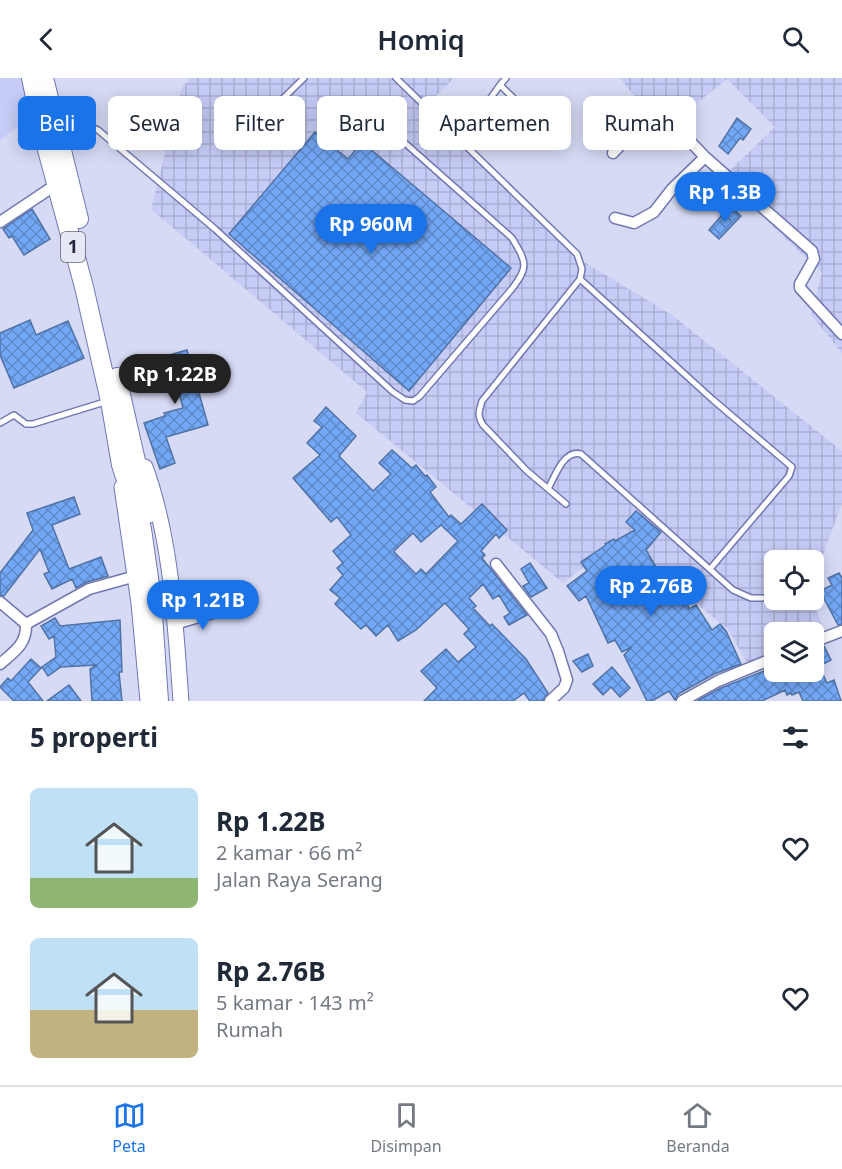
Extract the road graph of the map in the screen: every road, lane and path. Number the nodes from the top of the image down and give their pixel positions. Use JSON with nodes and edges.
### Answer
{"nodes":[{"id":1,"x":31,"y":78,"type":"edge"},
{"id":2,"x":44,"y":78,"type":"edge"},
{"id":3,"x":304,"y":78,"type":"edge"},
{"id":4,"x":396,"y":78,"type":"edge"},
{"id":5,"x":506,"y":78,"type":"edge"},
{"id":6,"x":500,"y":85,"type":"junction"},
{"id":7,"x":37,"y":96,"type":"edge"},
{"id":8,"x":46,"y":96,"type":"edge"},
{"id":9,"x":286,"y":96,"type":"edge"},
{"id":10,"x":492,"y":96,"type":"edge"},
{"id":11,"x":511,"y":96,"type":"edge"},
{"id":12,"x":419,"y":101,"type":"edge"},
{"id":13,"x":96,"y":129,"type":"edge"},
{"id":14,"x":407,"y":145,"type":"edge"},
{"id":15,"x":52,"y":150,"type":"edge"},
{"id":16,"x":54,"y":150,"type":"edge"},
{"id":17,"x":469,"y":150,"type":"edge"},
{"id":18,"x":613,"y":153,"type":"dead end"},
{"id":19,"x":705,"y":157,"type":"junction"},
{"id":20,"x":57,"y":184,"type":"junction"},
{"id":21,"x":615,"y":218,"type":"dead end"},
{"id":22,"x":0,"y":222,"type":"edge"},
{"id":23,"x":580,"y":279,"type":"junction"},
{"id":24,"x":842,"y":334,"type":"edge"},
{"id":25,"x":116,"y":412,"type":"junction"},
{"id":26,"x":0,"y":423,"type":"edge"},
{"id":27,"x":548,"y":489,"type":"junction"},
{"id":28,"x":566,"y":504,"type":"dead end"},
{"id":29,"x":146,"y":528,"type":"junction"},
{"id":30,"x":496,"y":564,"type":"dead end"},
{"id":31,"x":710,"y":569,"type":"junction"},
{"id":32,"x":136,"y":576,"type":"junction"},
{"id":33,"x":762,"y":598,"type":"dead end"},
{"id":34,"x":0,"y":602,"type":"edge"},
{"id":35,"x":223,"y":610,"type":"dead end"},
{"id":36,"x":26,"y":624,"type":"junction"},
{"id":37,"x":175,"y":624,"type":"junction"},
{"id":38,"x":842,"y":631,"type":"edge"},
{"id":39,"x":824,"y":638,"type":"edge"},
{"id":40,"x":764,"y":662,"type":"edge"},
{"id":41,"x":0,"y":664,"type":"edge"},
{"id":42,"x":148,"y":701,"type":"edge"},
{"id":43,"x":159,"y":701,"type":"edge"},
{"id":44,"x":170,"y":701,"type":"edge"},
{"id":45,"x":181,"y":701,"type":"edge"},
{"id":46,"x":550,"y":701,"type":"edge"},
{"id":47,"x":683,"y":701,"type":"edge"}],
"edges":[{"from":1,"to":7,"type":"highway","number":"1"},
{"from":2,"to":8,"type":"highway","number":"1"},
{"from":3,"to":9,"type":"lane"},
{"from":4,"to":12,"type":"lane"},
{"from":5,"to":6,"type":"lane"},
{"from":6,"to":10,"type":"lane"},
{"from":6,"to":11,"type":"lane"},
{"from":13,"to":14,"type":"lane"},
{"from":15,"to":20,"type":"highway","number":"1"},
{"from":16,"to":25,"type":"highway","number":"1"},
{"from":17,"to":23,"type":"lane"},
{"from":18,"to":19,"type":"street"},
{"from":19,"to":21,"type":"street"},
{"from":19,"to":24,"type":"street"},
{"from":20,"to":22,"type":"street"},
{"from":20,"to":25,"type":"highway","number":"1"},
{"from":23,"to":27,"type":"lane"},
{"from":23,"to":31,"type":"lane"},
{"from":25,"to":26,"type":"lane"},
{"from":25,"to":29,"type":"highway","number":"1"},
{"from":25,"to":32,"type":"main road"},
{"from":25,"to":37,"type":"main road"},
{"from":27,"to":28,"type":"lane"},
{"from":27,"to":31,"type":"lane"},
{"from":29,"to":43,"type":"highway","number":"1"},
{"from":29,"to":44,"type":"highway","number":"1"},
{"from":30,"to":46,"type":"street"},
{"from":31,"to":33,"type":"lane"},
{"from":32,"to":36,"type":"street"},
{"from":32,"to":42,"type":"main road"},
{"from":34,"to":36,"type":"street"},
{"from":35,"to":37,"type":"street"},
{"from":36,"to":41,"type":"street"},
{"from":37,"to":45,"type":"main road"},
{"from":38,"to":39,"type":"street"},
{"from":40,"to":47,"type":"street"}]}
